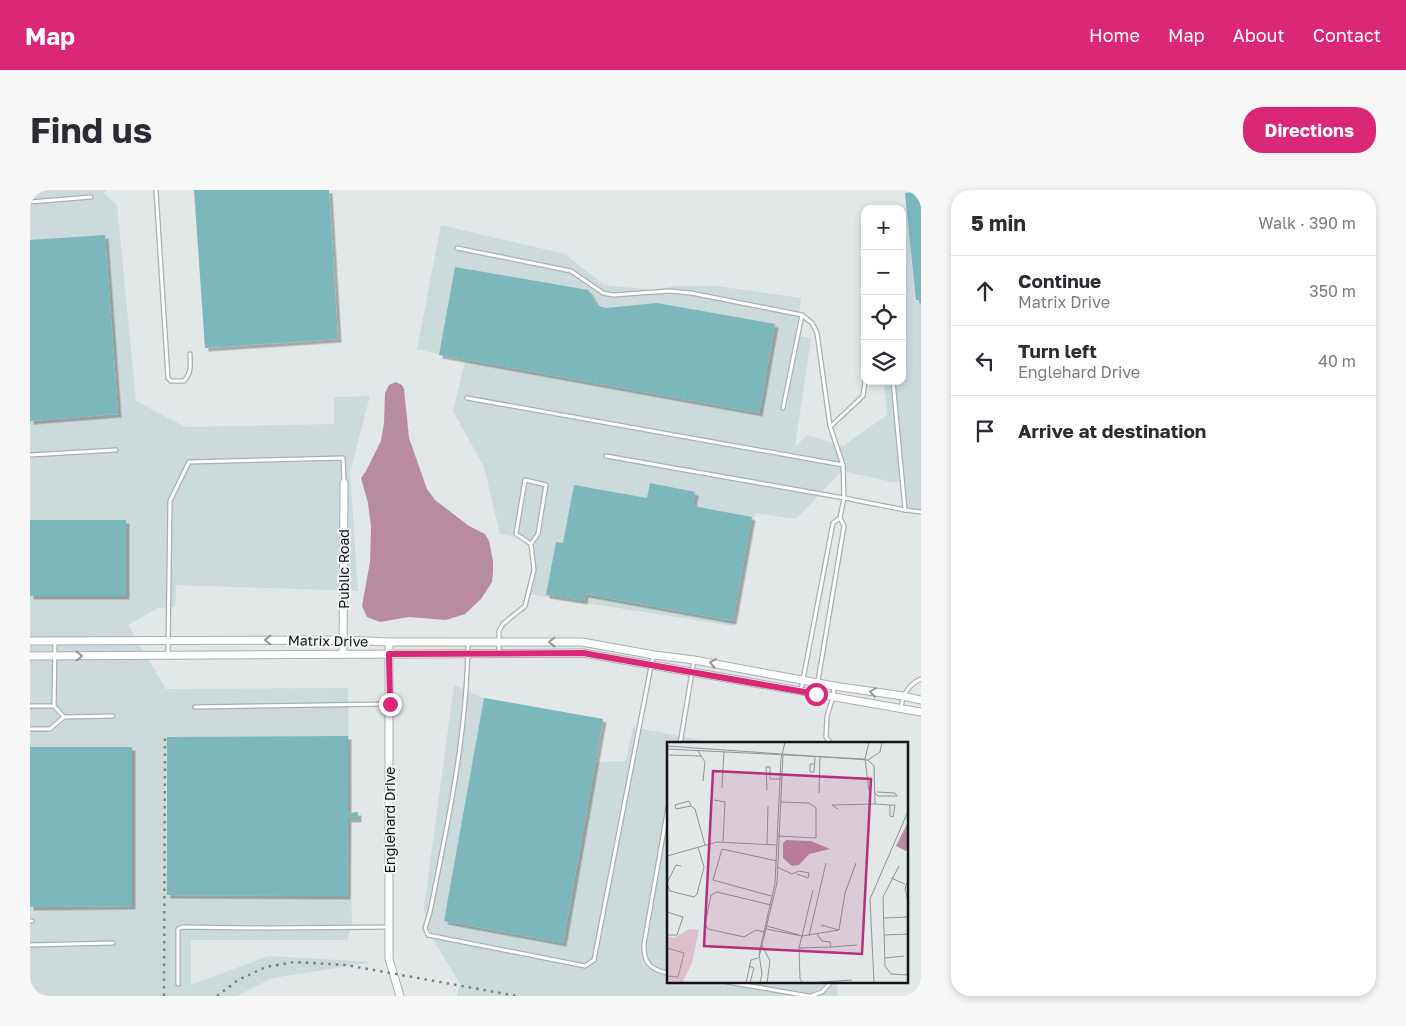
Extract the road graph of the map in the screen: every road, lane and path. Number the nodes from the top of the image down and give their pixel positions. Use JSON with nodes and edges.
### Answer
{"nodes":[{"id":1,"x":156,"y":190,"type":"edge"},
{"id":2,"x":91,"y":197,"type":"dead end"},
{"id":3,"x":30,"y":202,"type":"edge"},
{"id":4,"x":457,"y":248,"type":"dead end"},
{"id":5,"x":802,"y":315,"type":"junction"},
{"id":6,"x":190,"y":354,"type":"dead end"},
{"id":7,"x":864,"y":385,"type":"edge"},
{"id":8,"x":893,"y":385,"type":"edge"},
{"id":9,"x":467,"y":398,"type":"dead end"},
{"id":10,"x":783,"y":408,"type":"dead end"},
{"id":11,"x":830,"y":426,"type":"junction"},
{"id":12,"x":116,"y":450,"type":"dead end"},
{"id":13,"x":30,"y":455,"type":"edge"},
{"id":14,"x":606,"y":456,"type":"dead end"},
{"id":15,"x":843,"y":465,"type":"junction"},
{"id":16,"x":344,"y":483,"type":"joint"},
{"id":17,"x":844,"y":498,"type":"junction"},
{"id":18,"x":904,"y":510,"type":"junction"},
{"id":19,"x":921,"y":512,"type":"edge"},
{"id":20,"x":840,"y":518,"type":"junction"},
{"id":21,"x":532,"y":544,"type":"junction"},
{"id":22,"x":168,"y":640,"type":"junction"},
{"id":23,"x":344,"y":640,"type":"junction"},
{"id":24,"x":30,"y":641,"type":"edge"},
{"id":25,"x":55,"y":641,"type":"junction"},
{"id":26,"x":389,"y":642,"type":"junction"},
{"id":27,"x":468,"y":642,"type":"junction"},
{"id":28,"x":499,"y":642,"type":"junction"},
{"id":29,"x":168,"y":654,"type":"junction"},
{"id":30,"x":343,"y":654,"type":"junction"},
{"id":31,"x":389,"y":654,"type":"junction"},
{"id":32,"x":468,"y":654,"type":"junction"},
{"id":33,"x":498,"y":654,"type":"junction"},
{"id":34,"x":654,"y":654,"type":"junction"},
{"id":35,"x":30,"y":656,"type":"edge"},
{"id":36,"x":54,"y":656,"type":"junction"},
{"id":37,"x":694,"y":660,"type":"junction"},
{"id":38,"x":651,"y":665,"type":"junction"},
{"id":39,"x":692,"y":672,"type":"junction"},
{"id":40,"x":921,"y":679,"type":"edge"},
{"id":41,"x":802,"y":680,"type":"junction"},
{"id":42,"x":818,"y":683,"type":"junction"},
{"id":43,"x":834,"y":686,"type":"junction"},
{"id":44,"x":801,"y":691,"type":"junction"},
{"id":45,"x":816,"y":694,"type":"junction"},
{"id":46,"x":903,"y":696,"type":"junction"},
{"id":47,"x":833,"y":697,"type":"junction"},
{"id":48,"x":921,"y":700,"type":"edge"},
{"id":49,"x":390,"y":704,"type":"junction"},
{"id":50,"x":30,"y":706,"type":"edge"},
{"id":51,"x":54,"y":706,"type":"junction"},
{"id":52,"x":195,"y":707,"type":"dead end"},
{"id":53,"x":900,"y":708,"type":"junction"},
{"id":54,"x":921,"y":712,"type":"edge"},
{"id":55,"x":113,"y":716,"type":"dead end"},
{"id":56,"x":64,"y":717,"type":"junction"},
{"id":57,"x":30,"y":729,"type":"edge"},
{"id":58,"x":680,"y":742,"type":"edge"},
{"id":59,"x":830,"y":742,"type":"edge"},
{"id":60,"x":667,"y":813,"type":"edge"},
{"id":61,"x":390,"y":927,"type":"junction"},
{"id":62,"x":30,"y":944,"type":"edge"},
{"id":63,"x":113,"y":944,"type":"dead end"},
{"id":64,"x":667,"y":973,"type":"edge"},
{"id":65,"x":178,"y":984,"type":"dead end"},
{"id":66,"x":739,"y":984,"type":"edge"},
{"id":67,"x":829,"y":984,"type":"edge"},
{"id":68,"x":400,"y":996,"type":"edge"},
{"id":69,"x":810,"y":996,"type":"edge"}],
"edges":[{"from":1,"to":6,"type":"lane"},
{"from":2,"to":3,"type":"lane"},
{"from":4,"to":5,"type":"lane"},
{"from":5,"to":10,"type":"lane"},
{"from":5,"to":11,"type":"lane"},
{"from":7,"to":11,"type":"lane"},
{"from":8,"to":18,"type":"lane"},
{"from":9,"to":15,"type":"lane"},
{"from":11,"to":15,"type":"lane"},
{"from":12,"to":13,"type":"lane"},
{"from":14,"to":17,"type":"lane"},
{"from":15,"to":17,"type":"lane"},
{"from":16,"to":22,"type":"lane"},
{"from":16,"to":23,"type":"street","name":"Public Road"},
{"from":17,"to":18,"type":"lane"},
{"from":17,"to":20,"type":"lane"},
{"from":18,"to":19,"type":"lane"},
{"from":20,"to":41,"type":"lane"},
{"from":20,"to":42,"type":"lane"},
{"from":21,"to":21,"type":"lane"},
{"from":21,"to":28,"type":"lane"},
{"from":23,"to":22,"type":"street","name":"Matrix Drive","one_way":true},
{"from":22,"to":25,"type":"street","name":"Matrix Drive"},
{"from":22,"to":29,"type":"lane"},
{"from":23,"to":26,"type":"street","name":"Matrix Drive"},
{"from":23,"to":30,"type":"street","name":"Public Road"},
{"from":24,"to":25,"type":"street","name":"Matrix Drive"},
{"from":25,"to":36,"type":"lane"},
{"from":26,"to":27,"type":"street","name":"Matrix Drive"},
{"from":26,"to":31,"type":"street","name":"Englehard Drive"},
{"from":27,"to":28,"type":"street","name":"Matrix Drive"},
{"from":27,"to":32,"type":"lane"},
{"from":28,"to":33,"type":"lane"},
{"from":34,"to":28,"type":"street","name":"Matrix Drive","one_way":true},
{"from":29,"to":30,"type":"street","name":"Matrix Drive"},
{"from":36,"to":29,"type":"street","name":"Matrix Drive","one_way":true},
{"from":30,"to":31,"type":"street","name":"Matrix Drive"},
{"from":31,"to":32,"type":"street","name":"Matrix Drive"},
{"from":31,"to":49,"type":"street","name":"Englehard Drive"},
{"from":32,"to":33,"type":"street","name":"Matrix Drive"},
{"from":32,"to":38,"type":"lane"},
{"from":33,"to":38,"type":"street","name":"Matrix Drive"},
{"from":34,"to":37,"type":"street","name":"Matrix Drive"},
{"from":34,"to":38,"type":"lane"},
{"from":35,"to":36,"type":"street","name":"Matrix Drive"},
{"from":36,"to":51,"type":"lane"},
{"from":37,"to":39,"type":"lane"},
{"from":41,"to":37,"type":"street","name":"Matrix Drive","one_way":true},
{"from":38,"to":39,"type":"street","name":"Matrix Drive"},
{"from":39,"to":44,"type":"street","name":"Matrix Drive"},
{"from":39,"to":58,"type":"lane"},
{"from":40,"to":46,"type":"lane"},
{"from":41,"to":42,"type":"street","name":"Matrix Drive"},
{"from":41,"to":44,"type":"lane"},
{"from":42,"to":43,"type":"street","name":"Matrix Drive"},
{"from":42,"to":45,"type":"lane"},
{"from":46,"to":43,"type":"street","name":"Matrix Drive","one_way":true},
{"from":43,"to":47,"type":"lane"},
{"from":44,"to":45,"type":"street","name":"Matrix Drive"},
{"from":45,"to":47,"type":"street","name":"Matrix Drive"},
{"from":46,"to":48,"type":"street","name":"Matrix Drive"},
{"from":46,"to":53,"type":"lane"},
{"from":47,"to":53,"type":"street","name":"Matrix Drive"},
{"from":47,"to":59,"type":"lane"},
{"from":49,"to":52,"type":"lane"},
{"from":49,"to":61,"type":"street","name":"Englehard Drive"},
{"from":50,"to":51,"type":"lane"},
{"from":51,"to":56,"type":"lane"},
{"from":53,"to":54,"type":"street","name":"Matrix Drive"},
{"from":55,"to":56,"type":"lane"},
{"from":56,"to":57,"type":"lane"},
{"from":60,"to":64,"type":"lane"},
{"from":61,"to":65,"type":"lane"},
{"from":61,"to":68,"type":"street","name":"Englehard Drive"},
{"from":62,"to":63,"type":"lane"},
{"from":66,"to":69,"type":"lane"},
{"from":67,"to":69,"type":"lane"}]}
